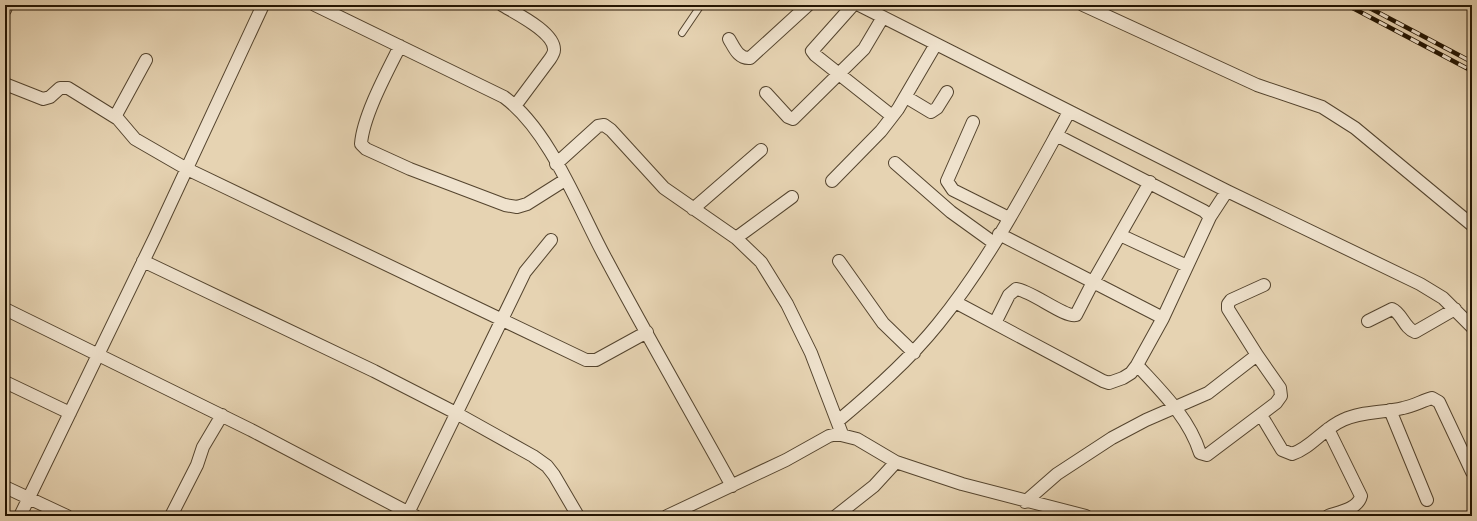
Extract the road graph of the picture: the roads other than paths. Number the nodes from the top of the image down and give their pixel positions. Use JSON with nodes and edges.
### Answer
{"nodes":[{"id":1,"x":7,"y":5,"type":"edge"},
{"id":2,"x":262,"y":5,"type":"edge"},
{"id":3,"x":314,"y":5,"type":"edge"},
{"id":4,"x":502,"y":5,"type":"edge"},
{"id":5,"x":701,"y":5,"type":"edge"},
{"id":6,"x":808,"y":5,"type":"edge"},
{"id":7,"x":853,"y":5,"type":"edge"},
{"id":8,"x":859,"y":5,"type":"edge"},
{"id":9,"x":1083,"y":5,"type":"edge"},
{"id":10,"x":5,"y":10,"type":"edge"},
{"id":11,"x":883,"y":17,"type":"junction"},
{"id":12,"x":682,"y":33,"type":"dead end"},
{"id":13,"x":729,"y":39,"type":"dead end"},
{"id":14,"x":936,"y":44,"type":"junction"},
{"id":15,"x":400,"y":46,"type":"junction"},
{"id":16,"x":146,"y":60,"type":"dead end"},
{"id":17,"x":839,"y":74,"type":"junction"},
{"id":18,"x":5,"y":84,"type":"edge"},
{"id":19,"x":947,"y":92,"type":"dead end"},
{"id":20,"x":766,"y":93,"type":"dead end"},
{"id":21,"x":906,"y":97,"type":"junction"},
{"id":22,"x":515,"y":106,"type":"junction"},
{"id":23,"x":1070,"y":112,"type":"junction"},
{"id":24,"x":892,"y":116,"type":"junction"},
{"id":25,"x":115,"y":117,"type":"junction"},
{"id":26,"x":973,"y":122,"type":"dead end"},
{"id":27,"x":1056,"y":135,"type":"junction"},
{"id":28,"x":761,"y":150,"type":"dead end"},
{"id":29,"x":895,"y":163,"type":"dead end"},
{"id":30,"x":556,"y":164,"type":"junction"},
{"id":31,"x":187,"y":169,"type":"junction"},
{"id":32,"x":565,"y":180,"type":"junction"},
{"id":33,"x":832,"y":182,"type":"dead end"},
{"id":34,"x":1150,"y":182,"type":"junction"},
{"id":35,"x":1227,"y":191,"type":"junction"},
{"id":36,"x":792,"y":197,"type":"dead end"},
{"id":37,"x":693,"y":209,"type":"junction"},
{"id":38,"x":1210,"y":217,"type":"junction"},
{"id":39,"x":1009,"y":218,"type":"junction"},
{"id":40,"x":1472,"y":225,"type":"edge"},
{"id":41,"x":1120,"y":235,"type":"junction"},
{"id":42,"x":736,"y":238,"type":"junction"},
{"id":43,"x":996,"y":239,"type":"junction"},
{"id":44,"x":551,"y":240,"type":"dead end"},
{"id":45,"x":839,"y":260,"type":"dead end"},
{"id":46,"x":143,"y":261,"type":"junction"},
{"id":47,"x":1187,"y":266,"type":"junction"},
{"id":48,"x":1093,"y":282,"type":"junction"},
{"id":49,"x":1264,"y":285,"type":"dead end"},
{"id":50,"x":955,"y":302,"type":"junction"},
{"id":51,"x":5,"y":309,"type":"edge"},
{"id":52,"x":1455,"y":309,"type":"junction"},
{"id":53,"x":1163,"y":318,"type":"junction"},
{"id":54,"x":503,"y":320,"type":"junction"},
{"id":55,"x":1368,"y":321,"type":"dead end"},
{"id":56,"x":995,"y":323,"type":"junction"},
{"id":57,"x":1472,"y":327,"type":"edge"},
{"id":58,"x":647,"y":332,"type":"junction"},
{"id":59,"x":914,"y":353,"type":"junction"},
{"id":60,"x":98,"y":354,"type":"junction"},
{"id":61,"x":1256,"y":355,"type":"junction"},
{"id":62,"x":1137,"y":365,"type":"junction"},
{"id":63,"x":5,"y":382,"type":"edge"},
{"id":64,"x":1176,"y":408,"type":"junction"},
{"id":65,"x":1390,"y":410,"type":"junction"},
{"id":66,"x":70,"y":413,"type":"junction"},
{"id":67,"x":456,"y":413,"type":"junction"},
{"id":68,"x":222,"y":415,"type":"junction"},
{"id":69,"x":1261,"y":415,"type":"junction"},
{"id":70,"x":838,"y":422,"type":"junction"},
{"id":71,"x":1328,"y":429,"type":"junction"},
{"id":72,"x":842,"y":434,"type":"junction"},
{"id":73,"x":896,"y":462,"type":"junction"},
{"id":74,"x":1472,"y":472,"type":"edge"},
{"id":75,"x":732,"y":486,"type":"junction"},
{"id":76,"x":5,"y":487,"type":"edge"},
{"id":77,"x":29,"y":498,"type":"junction"},
{"id":78,"x":1427,"y":500,"type":"dead end"},
{"id":79,"x":1025,"y":502,"type":"junction"},
{"id":80,"x":411,"y":514,"type":"edge"},
{"id":81,"x":20,"y":516,"type":"edge"},
{"id":82,"x":67,"y":516,"type":"edge"},
{"id":83,"x":171,"y":516,"type":"edge"},
{"id":84,"x":578,"y":516,"type":"edge"},
{"id":85,"x":667,"y":516,"type":"edge"},
{"id":86,"x":836,"y":516,"type":"edge"},
{"id":87,"x":1086,"y":516,"type":"edge"},
{"id":88,"x":1328,"y":516,"type":"edge"}],
"edges":[{"from":1,"to":10,"type":"street"},
{"from":2,"to":31,"type":"street"},
{"from":3,"to":15,"type":"street"},
{"from":4,"to":22,"type":"street"},
{"from":5,"to":12,"type":"lane"},
{"from":6,"to":13,"type":"street"},
{"from":7,"to":17,"type":"street"},
{"from":8,"to":11,"type":"street"},
{"from":9,"to":40,"type":"street"},
{"from":11,"to":14,"type":"street"},
{"from":11,"to":17,"type":"street"},
{"from":14,"to":21,"type":"street"},
{"from":14,"to":23,"type":"street"},
{"from":15,"to":22,"type":"street"},
{"from":15,"to":32,"type":"street"},
{"from":16,"to":25,"type":"street"},
{"from":17,"to":20,"type":"street"},
{"from":17,"to":24,"type":"street"},
{"from":18,"to":25,"type":"street"},
{"from":19,"to":21,"type":"street"},
{"from":21,"to":24,"type":"street"},
{"from":22,"to":30,"type":"street"},
{"from":23,"to":27,"type":"street"},
{"from":23,"to":35,"type":"street"},
{"from":24,"to":33,"type":"street"},
{"from":25,"to":31,"type":"street"},
{"from":26,"to":39,"type":"street"},
{"from":27,"to":34,"type":"street"},
{"from":27,"to":39,"type":"street"},
{"from":28,"to":37,"type":"street"},
{"from":29,"to":43,"type":"street"},
{"from":30,"to":32,"type":"street"},
{"from":30,"to":37,"type":"street"},
{"from":31,"to":46,"type":"street"},
{"from":31,"to":54,"type":"street"},
{"from":32,"to":58,"type":"street"},
{"from":34,"to":38,"type":"street"},
{"from":34,"to":41,"type":"street"},
{"from":35,"to":38,"type":"street"},
{"from":35,"to":52,"type":"street"},
{"from":36,"to":42,"type":"street"},
{"from":37,"to":42,"type":"street"},
{"from":38,"to":47,"type":"street"},
{"from":39,"to":43,"type":"street"},
{"from":41,"to":47,"type":"street"},
{"from":41,"to":48,"type":"street"},
{"from":42,"to":70,"type":"street"},
{"from":43,"to":48,"type":"street"},
{"from":43,"to":50,"type":"street"},
{"from":44,"to":54,"type":"street"},
{"from":45,"to":59,"type":"street"},
{"from":46,"to":60,"type":"street"},
{"from":46,"to":67,"type":"street"},
{"from":47,"to":53,"type":"street"},
{"from":48,"to":53,"type":"street"},
{"from":48,"to":56,"type":"street"},
{"from":49,"to":61,"type":"street"},
{"from":50,"to":56,"type":"street"},
{"from":50,"to":59,"type":"street"},
{"from":51,"to":60,"type":"street"},
{"from":52,"to":55,"type":"street"},
{"from":52,"to":57,"type":"street"},
{"from":53,"to":62,"type":"street"},
{"from":54,"to":58,"type":"street"},
{"from":54,"to":67,"type":"street"},
{"from":56,"to":62,"type":"street"},
{"from":58,"to":75,"type":"street"},
{"from":59,"to":70,"type":"street"},
{"from":60,"to":66,"type":"street"},
{"from":60,"to":68,"type":"street"},
{"from":61,"to":64,"type":"street"},
{"from":61,"to":69,"type":"street"},
{"from":62,"to":64,"type":"street"},
{"from":63,"to":66,"type":"street"},
{"from":64,"to":69,"type":"street"},
{"from":64,"to":79,"type":"street"},
{"from":65,"to":71,"type":"street"},
{"from":65,"to":74,"type":"street"},
{"from":65,"to":78,"type":"street"},
{"from":66,"to":77,"type":"street"},
{"from":67,"to":80,"type":"street"},
{"from":67,"to":84,"type":"street"},
{"from":68,"to":80,"type":"street"},
{"from":68,"to":83,"type":"street"},
{"from":69,"to":71,"type":"street"},
{"from":70,"to":72,"type":"street"},
{"from":71,"to":88,"type":"street"},
{"from":72,"to":73,"type":"street"},
{"from":72,"to":75,"type":"street"},
{"from":73,"to":79,"type":"street"},
{"from":73,"to":86,"type":"street"},
{"from":75,"to":85,"type":"street"},
{"from":76,"to":77,"type":"street"},
{"from":77,"to":81,"type":"street"},
{"from":77,"to":82,"type":"street"},
{"from":79,"to":87,"type":"street"}]}
